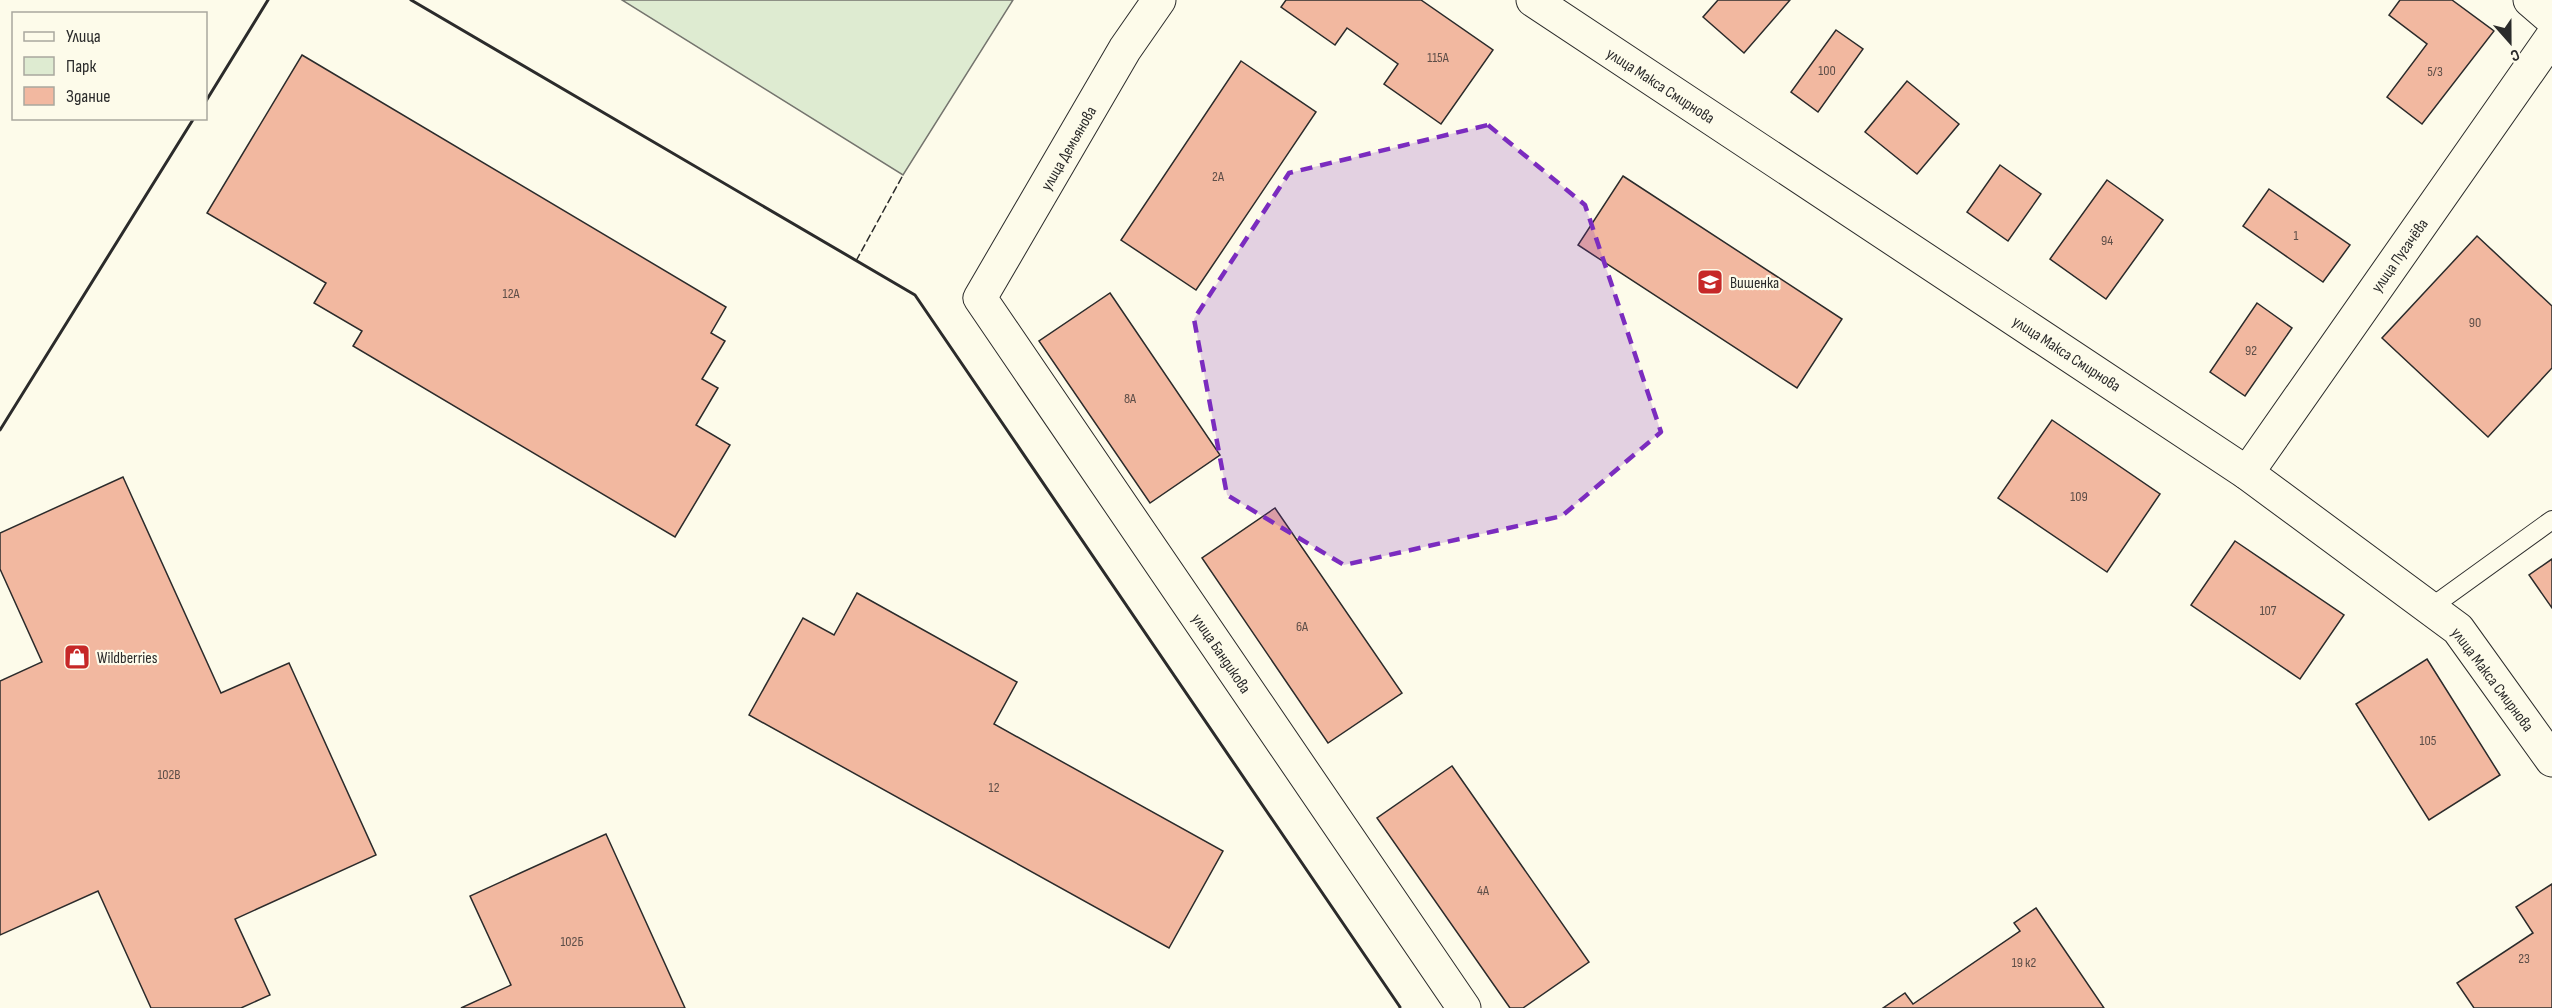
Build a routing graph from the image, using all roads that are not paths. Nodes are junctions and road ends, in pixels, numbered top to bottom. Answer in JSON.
{"nodes":[{"id":1,"x":1159,"y":0,"type":"edge"},
{"id":2,"x":1533,"y":0,"type":"edge"},
{"id":3,"x":2530,"y":0,"type":"edge"},
{"id":4,"x":2552,"y":19,"type":"edge"},
{"id":5,"x":2552,"y":37,"type":"edge"},
{"id":6,"x":980,"y":298,"type":"joint"},
{"id":7,"x":2247,"y":473,"type":"junction"},
{"id":8,"x":2552,"y":520,"type":"edge"},
{"id":9,"x":2430,"y":608,"type":"junction"},
{"id":10,"x":2552,"y":760,"type":"edge"},
{"id":11,"x":1464,"y":1008,"type":"edge"}],
"edges":[{"from":1,"to":6,"type":"street","name":"улица Демьянова"},
{"from":2,"to":7,"type":"street","name":"улица Макса Смирнова"},
{"from":3,"to":4,"type":"street"},
{"from":5,"to":7,"type":"street","name":"улица Пугачёва"},
{"from":6,"to":11,"type":"street","name":"улица Бандикова"},
{"from":7,"to":9,"type":"street","name":"улица Макса Смирнова"},
{"from":8,"to":9,"type":"lane"},
{"from":9,"to":10,"type":"street","name":"улица Макса Смирнова"}]}
